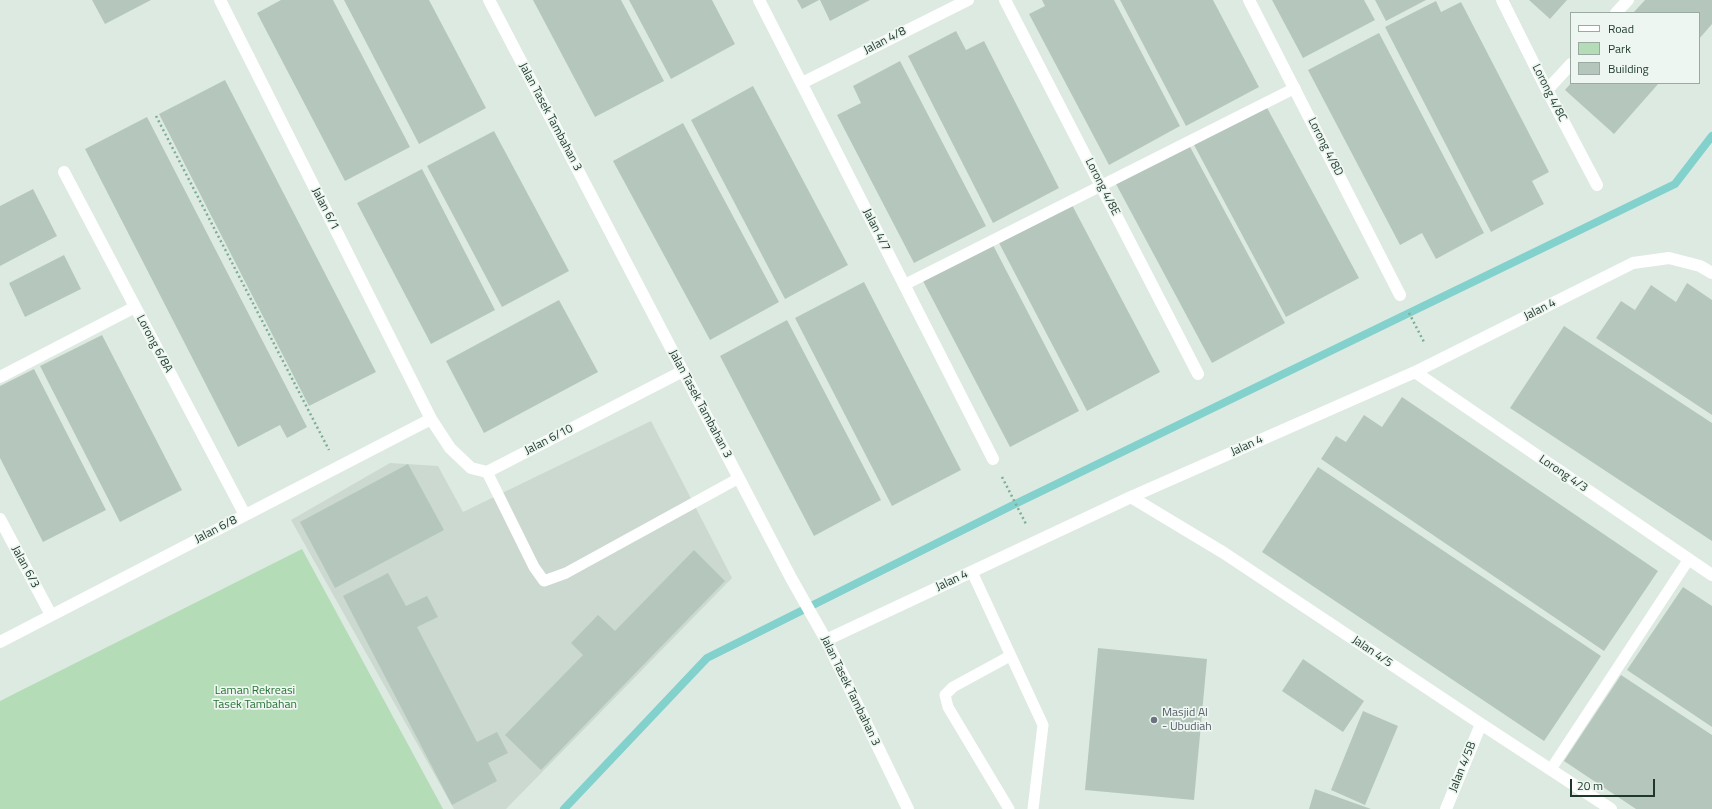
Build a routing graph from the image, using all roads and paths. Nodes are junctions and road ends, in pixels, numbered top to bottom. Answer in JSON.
{"nodes":[{"id":1,"x":220,"y":0,"type":"edge"},
{"id":2,"x":489,"y":0,"type":"edge"},
{"id":3,"x":759,"y":0,"type":"edge"},
{"id":4,"x":968,"y":0,"type":"edge"},
{"id":5,"x":1005,"y":0,"type":"edge"},
{"id":6,"x":1249,"y":0,"type":"edge"},
{"id":7,"x":1502,"y":0,"type":"edge"},
{"id":8,"x":1628,"y":0,"type":"edge"},
{"id":9,"x":1617,"y":12,"type":"edge"},
{"id":10,"x":1570,"y":65,"type":"edge"},
{"id":11,"x":802,"y":83,"type":"junction"},
{"id":12,"x":1295,"y":88,"type":"junction"},
{"id":13,"x":1547,"y":90,"type":"junction"},
{"id":14,"x":156,"y":116,"type":"dead end"},
{"id":15,"x":64,"y":172,"type":"dead end"},
{"id":16,"x":1102,"y":185,"type":"junction"},
{"id":17,"x":1597,"y":185,"type":"dead end"},
{"id":18,"x":1712,"y":273,"type":"edge"},
{"id":19,"x":904,"y":285,"type":"junction"},
{"id":20,"x":1400,"y":295,"type":"joint"},
{"id":21,"x":135,"y":307,"type":"junction"},
{"id":22,"x":1434,"y":363,"type":"junction"},
{"id":23,"x":683,"y":371,"type":"junction"},
{"id":24,"x":1415,"y":372,"type":"junction"},
{"id":25,"x":1198,"y":374,"type":"dead end"},
{"id":26,"x":0,"y":377,"type":"edge"},
{"id":27,"x":431,"y":419,"type":"junction"},
{"id":28,"x":993,"y":459,"type":"joint"},
{"id":29,"x":338,"y":467,"type":"junction"},
{"id":30,"x":487,"y":472,"type":"junction"},
{"id":31,"x":739,"y":478,"type":"junction"},
{"id":32,"x":1131,"y":497,"type":"junction"},
{"id":33,"x":245,"y":515,"type":"junction"},
{"id":34,"x":0,"y":518,"type":"edge"},
{"id":35,"x":1036,"y":542,"type":"junction"},
{"id":36,"x":1689,"y":559,"type":"junction"},
{"id":37,"x":972,"y":572,"type":"junction"},
{"id":38,"x":1712,"y":575,"type":"edge"},
{"id":39,"x":51,"y":616,"type":"junction"},
{"id":40,"x":826,"y":640,"type":"junction"},
{"id":41,"x":0,"y":642,"type":"edge"},
{"id":42,"x":1010,"y":656,"type":"junction"},
{"id":43,"x":1481,"y":724,"type":"junction"},
{"id":44,"x":1551,"y":769,"type":"junction"},
{"id":45,"x":908,"y":809,"type":"edge"},
{"id":46,"x":1009,"y":809,"type":"edge"},
{"id":47,"x":1033,"y":809,"type":"edge"},
{"id":48,"x":1446,"y":809,"type":"edge"},
{"id":49,"x":1611,"y":809,"type":"edge"}],
"edges":[{"from":1,"to":27,"type":"street","name":"Jalan 6/1"},
{"from":2,"to":23,"type":"street","name":"Jalan Tasek Tambahan 3"},
{"from":3,"to":11,"type":"street","name":"Jalan 4/7"},
{"from":4,"to":11,"type":"street","name":"Jalan 4/8"},
{"from":5,"to":16,"type":"street","name":"Lorong 4/8E"},
{"from":6,"to":12,"type":"street","name":"Lorong 4/8D"},
{"from":7,"to":13,"type":"street","name":"Lorong 4/8C"},
{"from":8,"to":9,"type":"street"},
{"from":10,"to":13,"type":"street"},
{"from":11,"to":19,"type":"street","name":"Jalan 4/7"},
{"from":12,"to":16,"type":"lane"},
{"from":12,"to":20,"type":"street","name":"Lorong 4/8D"},
{"from":13,"to":17,"type":"street","name":"Lorong 4/8C"},
{"from":14,"to":29,"type":"path"},
{"from":15,"to":21,"type":"street","name":"Lorong 6/8A"},
{"from":16,"to":19,"type":"lane"},
{"from":16,"to":25,"type":"street","name":"Lorong 4/8E"},
{"from":18,"to":22,"type":"street","name":"Jalan 4"},
{"from":19,"to":28,"type":"street","name":"Jalan 4/7"},
{"from":20,"to":22,"type":"path"},
{"from":21,"to":26,"type":"street"},
{"from":21,"to":33,"type":"street","name":"Lorong 6/8A"},
{"from":22,"to":24,"type":"street","name":"Jalan 4"},
{"from":23,"to":30,"type":"street","name":"Jalan 6/10"},
{"from":23,"to":31,"type":"street","name":"Jalan Tasek Tambahan 3"},
{"from":24,"to":32,"type":"street","name":"Jalan 4"},
{"from":24,"to":36,"type":"street","name":"Lorong 4/3"},
{"from":27,"to":29,"type":"street","name":"Jalan 6/8"},
{"from":27,"to":30,"type":"street"},
{"from":28,"to":35,"type":"path"},
{"from":29,"to":33,"type":"street","name":"Jalan 6/8"},
{"from":30,"to":31,"type":"lane"},
{"from":31,"to":40,"type":"street","name":"Jalan Tasek Tambahan 3"},
{"from":32,"to":35,"type":"street","name":"Jalan 4"},
{"from":32,"to":43,"type":"street","name":"Jalan 4/5"},
{"from":33,"to":39,"type":"street","name":"Jalan 6/8"},
{"from":34,"to":39,"type":"street","name":"Jalan 6/3"},
{"from":35,"to":37,"type":"street","name":"Jalan 4"},
{"from":36,"to":38,"type":"street","name":"Lorong 4/3"},
{"from":36,"to":44,"type":"lane"},
{"from":37,"to":40,"type":"street","name":"Jalan 4"},
{"from":37,"to":42,"type":"lane"},
{"from":39,"to":41,"type":"street","name":"Jalan 6/8"},
{"from":40,"to":45,"type":"street","name":"Jalan Tasek Tambahan 3"},
{"from":42,"to":46,"type":"lane"},
{"from":42,"to":47,"type":"lane"},
{"from":43,"to":44,"type":"street","name":"Jalan 4/5"},
{"from":43,"to":48,"type":"street","name":"Jalan 4/5B"},
{"from":44,"to":49,"type":"street","name":"Jalan 4/5"}]}
